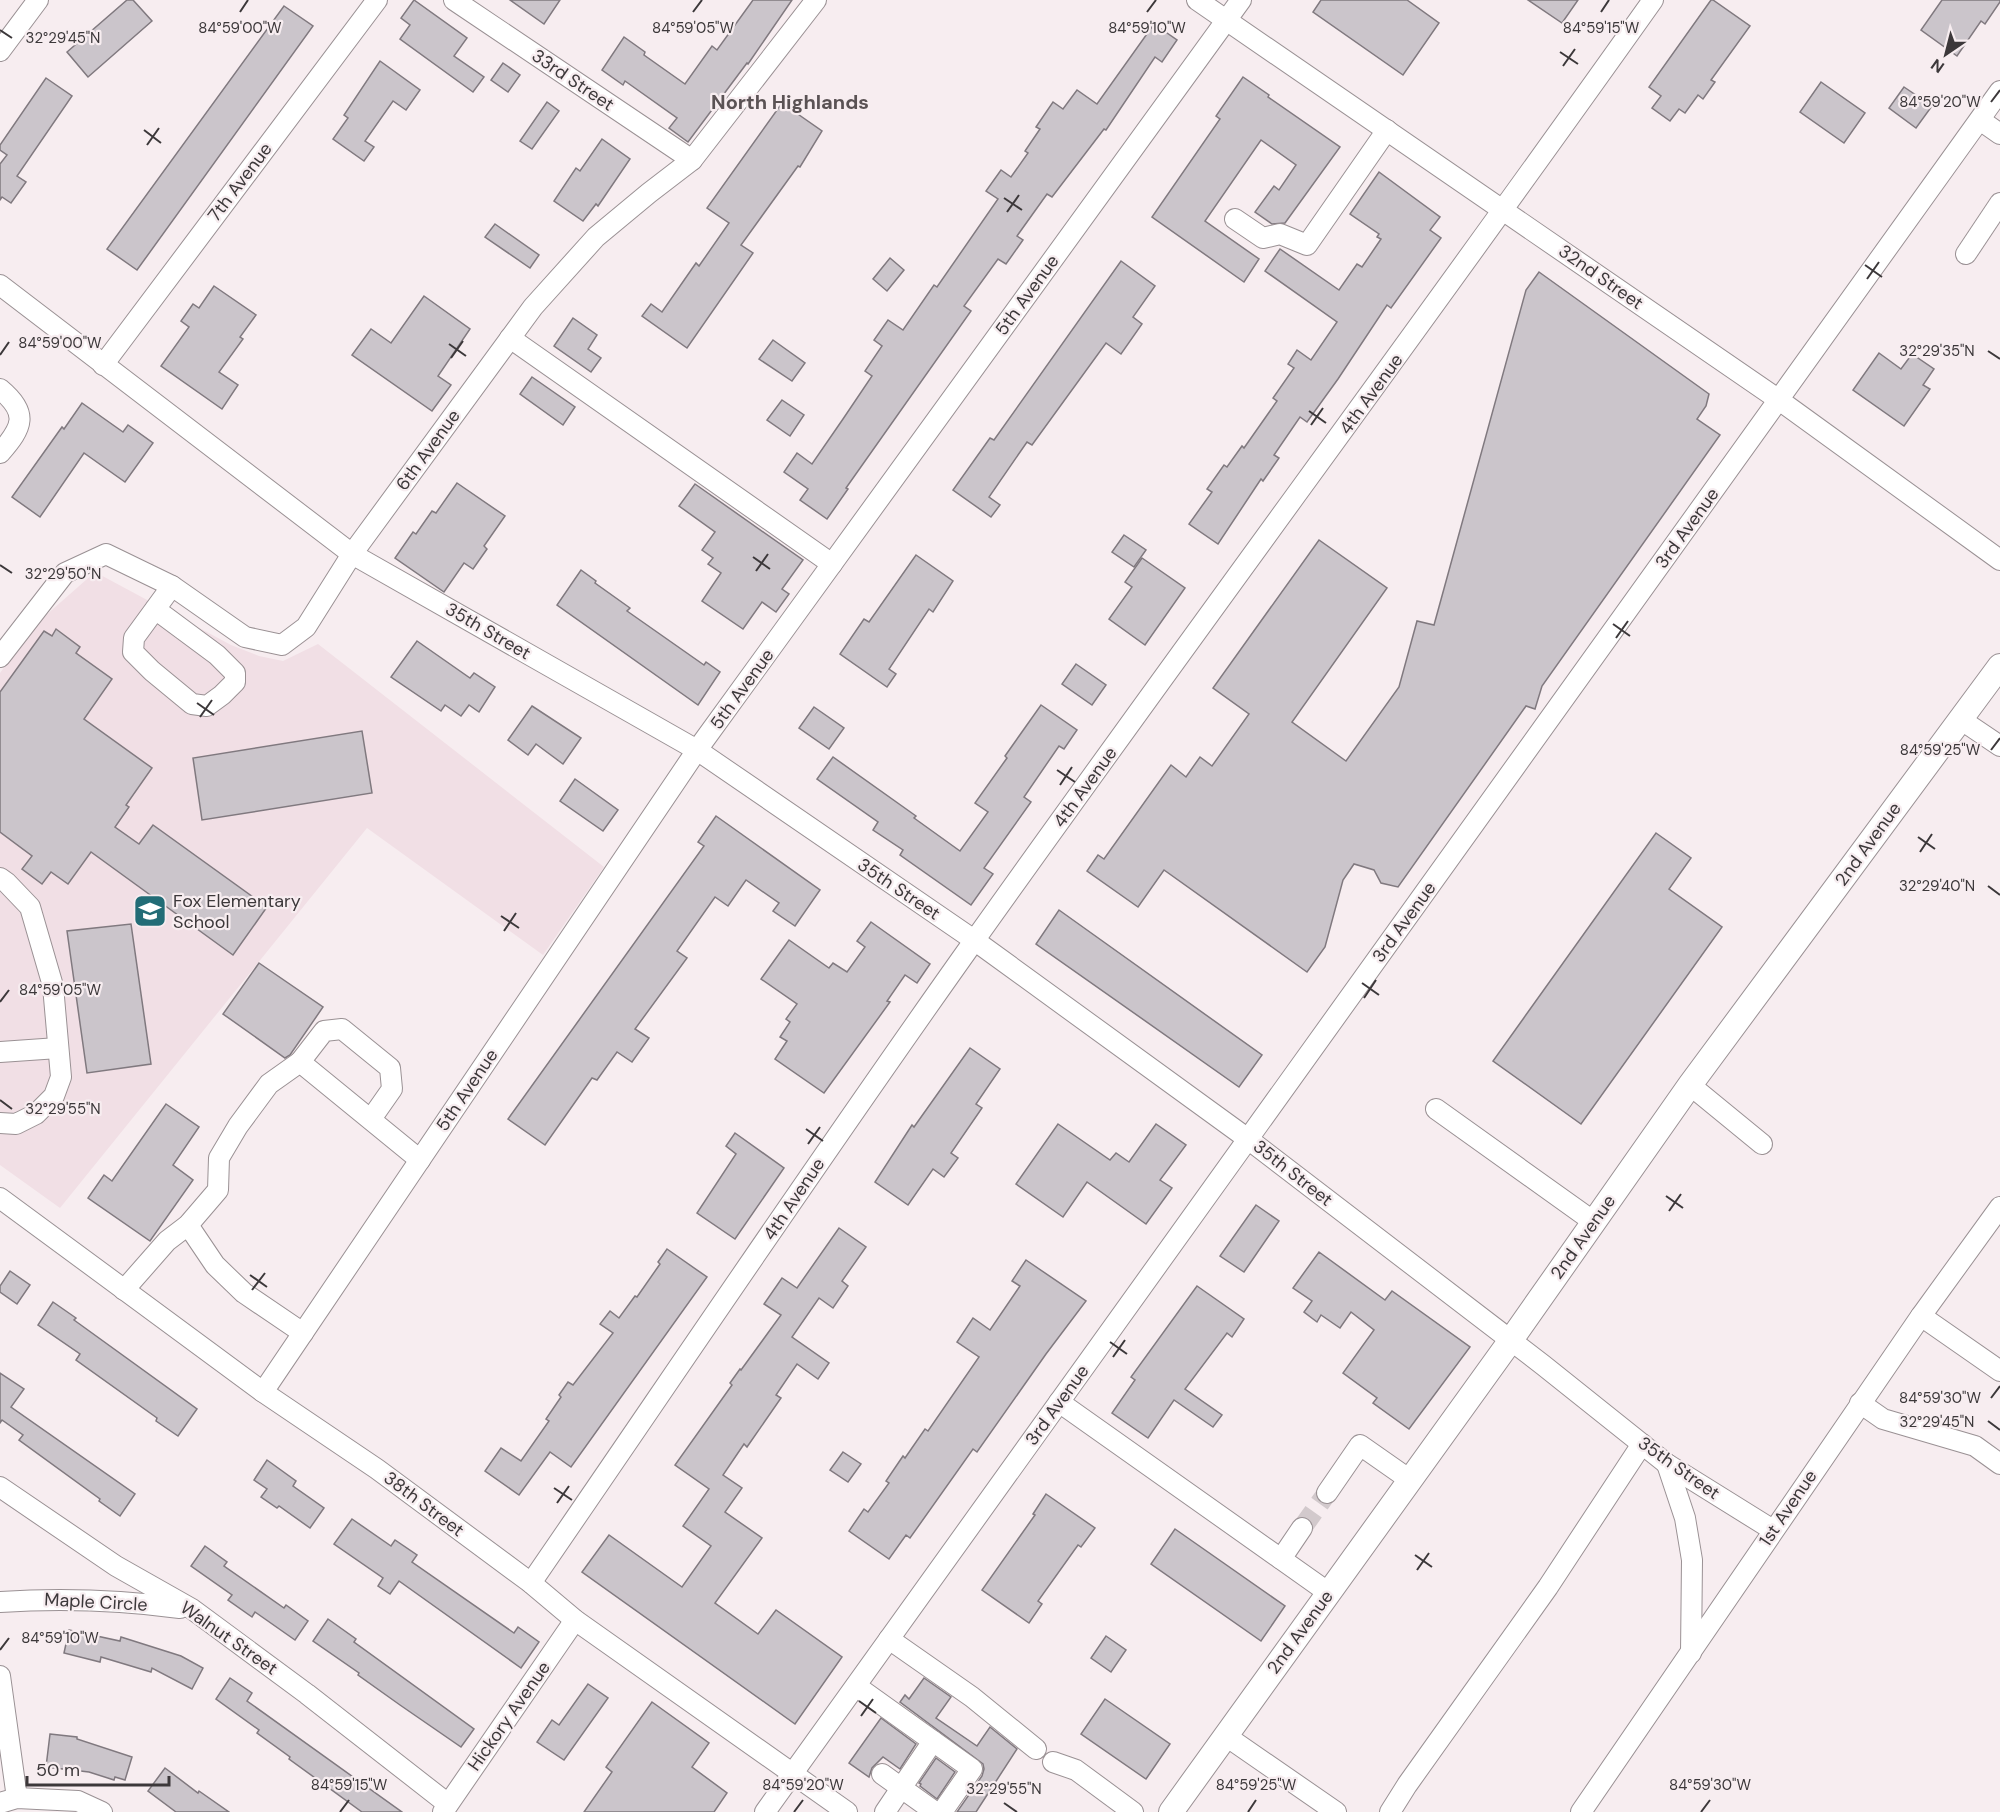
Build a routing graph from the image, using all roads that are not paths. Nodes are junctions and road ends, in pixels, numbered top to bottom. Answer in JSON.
{"nodes":[{"id":1,"x":38,"y":0,"type":"edge"},
{"id":2,"x":377,"y":0,"type":"edge"},
{"id":3,"x":454,"y":0,"type":"edge"},
{"id":4,"x":816,"y":0,"type":"edge"},
{"id":5,"x":1197,"y":0,"type":"edge"},
{"id":6,"x":1241,"y":0,"type":"edge"},
{"id":7,"x":1653,"y":0,"type":"edge"},
{"id":8,"x":1226,"y":21,"type":"junction"},
{"id":9,"x":0,"y":51,"type":"edge"},
{"id":10,"x":2000,"y":92,"type":"edge"},
{"id":11,"x":1980,"y":120,"type":"junction"},
{"id":12,"x":1387,"y":130,"type":"junction"},
{"id":13,"x":2000,"y":134,"type":"edge"},
{"id":14,"x":692,"y":160,"type":"junction"},
{"id":15,"x":2000,"y":203,"type":"edge"},
{"id":16,"x":1504,"y":210,"type":"junction"},
{"id":17,"x":1235,"y":219,"type":"dead end"},
{"id":18,"x":1966,"y":254,"type":"dead end"},
{"id":19,"x":0,"y":285,"type":"edge"},
{"id":20,"x":510,"y":338,"type":"junction"},
{"id":21,"x":103,"y":364,"type":"junction"},
{"id":22,"x":0,"y":389,"type":"edge"},
{"id":23,"x":1779,"y":400,"type":"junction"},
{"id":24,"x":3,"y":443,"type":"edge"},
{"id":25,"x":352,"y":554,"type":"junction"},
{"id":26,"x":2000,"y":560,"type":"edge"},
{"id":27,"x":832,"y":564,"type":"junction"},
{"id":28,"x":172,"y":586,"type":"junction"},
{"id":29,"x":155,"y":609,"type":"junction"},
{"id":30,"x":0,"y":657,"type":"edge"},
{"id":31,"x":1996,"y":678,"type":"edge"},
{"id":32,"x":1960,"y":719,"type":"junction"},
{"id":33,"x":2000,"y":746,"type":"edge"},
{"id":34,"x":697,"y":750,"type":"junction"},
{"id":35,"x":0,"y":878,"type":"edge"},
{"id":36,"x":974,"y":940,"type":"junction"},
{"id":37,"x":58,"y":1048,"type":"junction"},
{"id":38,"x":0,"y":1052,"type":"edge"},
{"id":39,"x":300,"y":1062,"type":"junction"},
{"id":40,"x":1690,"y":1085,"type":"junction"},
{"id":41,"x":1436,"y":1109,"type":"dead end"},
{"id":42,"x":371,"y":1119,"type":"junction"},
{"id":43,"x":0,"y":1124,"type":"edge"},
{"id":44,"x":1248,"y":1139,"type":"junction"},
{"id":45,"x":1762,"y":1144,"type":"dead end"},
{"id":46,"x":420,"y":1160,"type":"junction"},
{"id":47,"x":0,"y":1198,"type":"edge"},
{"id":48,"x":2000,"y":1207,"type":"edge"},
{"id":49,"x":1594,"y":1221,"type":"junction"},
{"id":50,"x":188,"y":1225,"type":"junction"},
{"id":51,"x":124,"y":1290,"type":"junction"},
{"id":52,"x":1921,"y":1316,"type":"junction"},
{"id":53,"x":303,"y":1333,"type":"junction"},
{"id":54,"x":1511,"y":1340,"type":"junction"},
{"id":55,"x":2000,"y":1371,"type":"edge"},
{"id":56,"x":263,"y":1392,"type":"junction"},
{"id":57,"x":1059,"y":1402,"type":"junction"},
{"id":58,"x":1860,"y":1403,"type":"junction"},
{"id":59,"x":1642,"y":1444,"type":"junction"},
{"id":60,"x":1667,"y":1464,"type":"junction"},
{"id":61,"x":2000,"y":1464,"type":"edge"},
{"id":62,"x":1410,"y":1480,"type":"junction"},
{"id":63,"x":0,"y":1487,"type":"edge"},
{"id":64,"x":1327,"y":1493,"type":"tunnel mouth"},
{"id":65,"x":1302,"y":1528,"type":"tunnel mouth"},
{"id":66,"x":1773,"y":1530,"type":"junction"},
{"id":67,"x":1281,"y":1559,"type":"junction"},
{"id":68,"x":531,"y":1583,"type":"junction"},
{"id":69,"x":1329,"y":1593,"type":"junction"},
{"id":70,"x":0,"y":1602,"type":"edge"},
{"id":71,"x":192,"y":1609,"type":"junction"},
{"id":72,"x":575,"y":1620,"type":"junction"},
{"id":73,"x":889,"y":1639,"type":"junction"},
{"id":74,"x":1691,"y":1653,"type":"junction"},
{"id":75,"x":0,"y":1676,"type":"edge"},
{"id":76,"x":856,"y":1686,"type":"junction"},
{"id":77,"x":1226,"y":1736,"type":"junction"},
{"id":78,"x":933,"y":1741,"type":"junction"},
{"id":79,"x":1036,"y":1749,"type":"dead end"},
{"id":80,"x":1053,"y":1762,"type":"dead end"},
{"id":81,"x":793,"y":1774,"type":"junction"},
{"id":82,"x":882,"y":1774,"type":"dead end"},
{"id":83,"x":901,"y":1788,"type":"junction"},
{"id":84,"x":8,"y":1801,"type":"edge"},
{"id":85,"x":446,"y":1808,"type":"edge"},
{"id":86,"x":102,"y":1812,"type":"edge"},
{"id":87,"x":765,"y":1812,"type":"edge"},
{"id":88,"x":847,"y":1812,"type":"edge"},
{"id":89,"x":885,"y":1812,"type":"edge"},
{"id":90,"x":935,"y":1812,"type":"edge"},
{"id":91,"x":942,"y":1812,"type":"edge"},
{"id":92,"x":1133,"y":1812,"type":"edge"},
{"id":93,"x":1171,"y":1812,"type":"edge"},
{"id":94,"x":1336,"y":1812,"type":"edge"},
{"id":95,"x":1390,"y":1812,"type":"edge"},
{"id":96,"x":1581,"y":1812,"type":"edge"}],
"edges":[{"from":1,"to":9,"type":"street"},
{"from":2,"to":21,"type":"street","name":"7th Avenue"},
{"from":3,"to":14,"type":"street","name":"33rd Street"},
{"from":4,"to":14,"type":"street","name":"6th Avenue"},
{"from":5,"to":8,"type":"street","name":"32nd Street"},
{"from":6,"to":8,"type":"street","name":"5th Avenue"},
{"from":7,"to":16,"type":"street","name":"4th Avenue"},
{"from":8,"to":12,"type":"street","name":"32nd Street"},
{"from":8,"to":27,"type":"street","name":"5th Avenue"},
{"from":10,"to":11,"type":"street","name":"3rd Avenue"},
{"from":11,"to":13,"type":"street"},
{"from":11,"to":23,"type":"street","name":"3rd Avenue"},
{"from":12,"to":16,"type":"street","name":"32nd Street"},
{"from":12,"to":17,"type":"street"},
{"from":14,"to":20,"type":"street","name":"6th Avenue"},
{"from":15,"to":18,"type":"street"},
{"from":16,"to":23,"type":"street","name":"32nd Street"},
{"from":16,"to":36,"type":"street","name":"4th Avenue"},
{"from":19,"to":21,"type":"street","name":"35th Street"},
{"from":20,"to":25,"type":"street","name":"6th Avenue"},
{"from":20,"to":27,"type":"street"},
{"from":21,"to":25,"type":"street","name":"35th Street"},
{"from":22,"to":24,"type":"street"},
{"from":23,"to":26,"type":"street","name":"32nd Street"},
{"from":23,"to":44,"type":"street","name":"3rd Avenue"},
{"from":25,"to":28,"type":"street","name":"6th Avenue"},
{"from":25,"to":34,"type":"street","name":"35th Street"},
{"from":27,"to":34,"type":"street","name":"5th Avenue"},
{"from":28,"to":29,"type":"street"},
{"from":28,"to":30,"type":"street","name":"6th Avenue"},
{"from":29,"to":29,"type":"street"},
{"from":31,"to":32,"type":"main road","name":"2nd Avenue"},
{"from":32,"to":33,"type":"street"},
{"from":32,"to":40,"type":"main road","name":"2nd Avenue"},
{"from":34,"to":36,"type":"street","name":"35th Street"},
{"from":34,"to":46,"type":"street","name":"5th Avenue"},
{"from":35,"to":37,"type":"street"},
{"from":36,"to":44,"type":"street","name":"35th Street"},
{"from":36,"to":68,"type":"street","name":"4th Avenue"},
{"from":37,"to":38,"type":"street"},
{"from":37,"to":43,"type":"street"},
{"from":39,"to":42,"type":"street"},
{"from":39,"to":42,"type":"street"},
{"from":39,"to":50,"type":"street"},
{"from":40,"to":45,"type":"street"},
{"from":40,"to":49,"type":"main road","name":"2nd Avenue"},
{"from":41,"to":49,"type":"street"},
{"from":42,"to":46,"type":"street"},
{"from":44,"to":54,"type":"street","name":"35th Street"},
{"from":44,"to":57,"type":"street","name":"3rd Avenue"},
{"from":46,"to":53,"type":"street","name":"5th Avenue"},
{"from":47,"to":51,"type":"street","name":"38th Street"},
{"from":48,"to":52,"type":"street","name":"1st Avenue"},
{"from":49,"to":54,"type":"main road","name":"2nd Avenue"},
{"from":50,"to":51,"type":"street"},
{"from":50,"to":53,"type":"street"},
{"from":51,"to":56,"type":"street","name":"38th Street"},
{"from":52,"to":55,"type":"street"},
{"from":52,"to":58,"type":"street","name":"1st Avenue"},
{"from":53,"to":56,"type":"street","name":"5th Avenue"},
{"from":54,"to":59,"type":"street","name":"35th Street"},
{"from":54,"to":62,"type":"main road","name":"2nd Avenue"},
{"from":56,"to":68,"type":"street","name":"38th Street"},
{"from":57,"to":67,"type":"street"},
{"from":57,"to":73,"type":"street","name":"3rd Avenue"},
{"from":58,"to":61,"type":"street"},
{"from":58,"to":66,"type":"street","name":"1st Avenue"},
{"from":59,"to":60,"type":"street","name":"35th Street"},
{"from":59,"to":95,"type":"street"},
{"from":60,"to":66,"type":"street","name":"35th Street"},
{"from":60,"to":74,"type":"street"},
{"from":62,"to":64,"type":"street"},
{"from":62,"to":69,"type":"main road","name":"2nd Avenue"},
{"from":63,"to":71,"type":"street","name":"Walnut Street"},
{"from":65,"to":67,"type":"street"},
{"from":66,"to":74,"type":"street","name":"1st Avenue"},
{"from":67,"to":69,"type":"street"},
{"from":68,"to":72,"type":"street","name":"38th Street"},
{"from":69,"to":77,"type":"main road","name":"2nd Avenue"},
{"from":70,"to":71,"type":"street","name":"Maple Circle"},
{"from":71,"to":85,"type":"street","name":"Walnut Street"},
{"from":72,"to":81,"type":"street","name":"38th Street"},
{"from":72,"to":85,"type":"street","name":"Hickory Avenue"},
{"from":73,"to":76,"type":"street","name":"3rd Avenue"},
{"from":73,"to":79,"type":"street"},
{"from":74,"to":96,"type":"street","name":"1st Avenue"},
{"from":75,"to":84,"type":"street"},
{"from":76,"to":78,"type":"street"},
{"from":76,"to":81,"type":"street","name":"3rd Avenue"},
{"from":77,"to":93,"type":"main road","name":"2nd Avenue"},
{"from":77,"to":94,"type":"street"},
{"from":78,"to":83,"type":"street"},
{"from":78,"to":91,"type":"street"},
{"from":80,"to":92,"type":"street"},
{"from":81,"to":87,"type":"street","name":"3rd Avenue"},
{"from":81,"to":88,"type":"street","name":"38th Street"},
{"from":82,"to":83,"type":"street"},
{"from":83,"to":89,"type":"street"},
{"from":83,"to":90,"type":"street"},
{"from":84,"to":86,"type":"street"}]}
